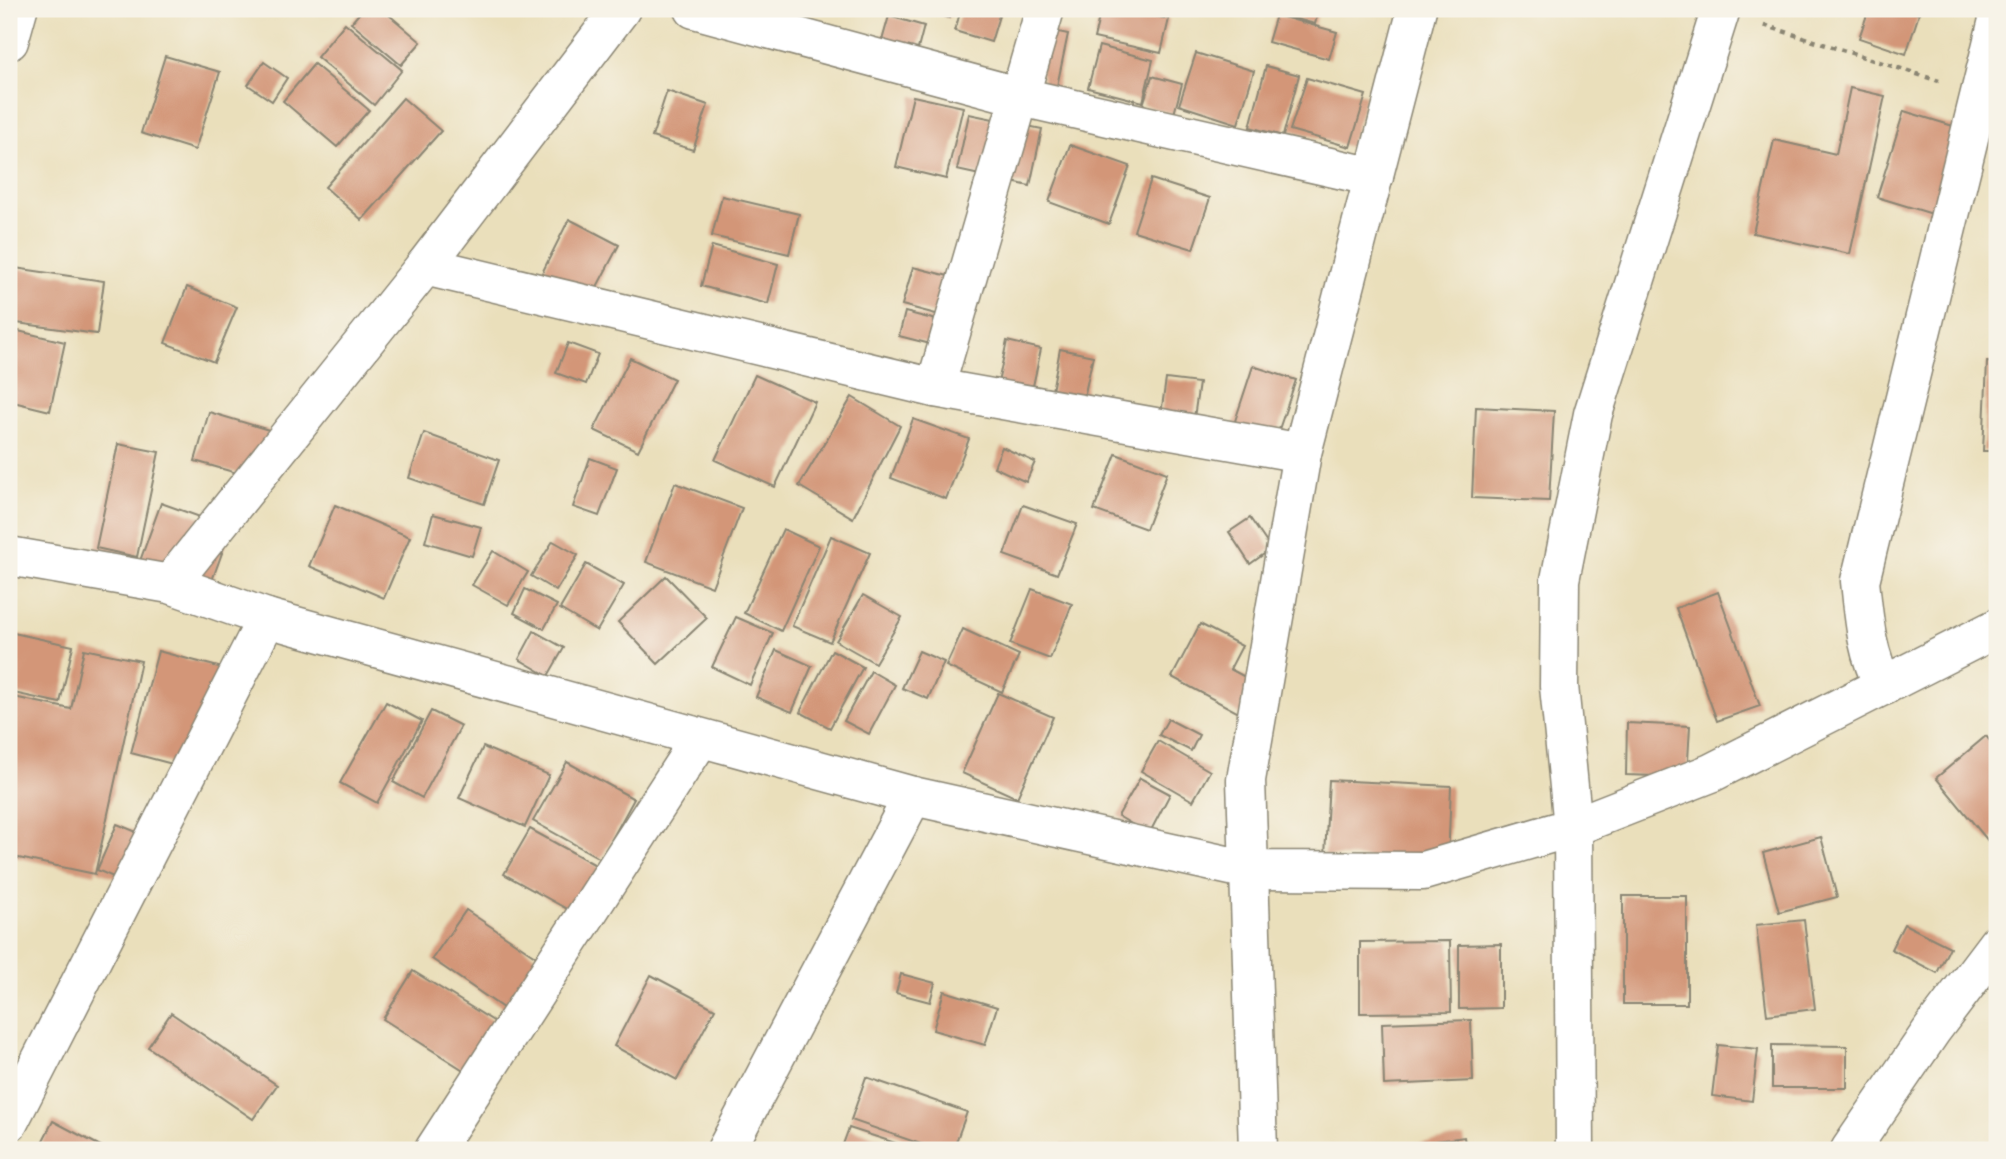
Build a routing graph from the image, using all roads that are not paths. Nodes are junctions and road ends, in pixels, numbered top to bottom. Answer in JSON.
{"nodes":[{"id":1,"x":18,"y":9,"type":"edge"},
{"id":2,"x":621,"y":9,"type":"edge"},
{"id":3,"x":694,"y":9,"type":"edge"},
{"id":4,"x":1045,"y":9,"type":"edge"},
{"id":5,"x":1417,"y":9,"type":"edge"},
{"id":6,"x":1721,"y":10,"type":"edge"},
{"id":7,"x":1997,"y":24,"type":"edge"},
{"id":8,"x":9,"y":41,"type":"edge"},
{"id":9,"x":1021,"y":97,"type":"junction"},
{"id":10,"x":1374,"y":177,"type":"junction"},
{"id":11,"x":425,"y":266,"type":"junction"},
{"id":12,"x":936,"y":388,"type":"junction"},
{"id":13,"x":1302,"y":453,"type":"junction"},
{"id":14,"x":9,"y":555,"type":"edge"},
{"id":15,"x":170,"y":584,"type":"junction"},
{"id":16,"x":267,"y":618,"type":"junction"},
{"id":17,"x":1997,"y":628,"type":"edge"},
{"id":18,"x":1884,"y":686,"type":"junction"},
{"id":19,"x":700,"y":739,"type":"junction"},
{"id":20,"x":914,"y":796,"type":"junction"},
{"id":21,"x":1573,"y":827,"type":"junction"},
{"id":22,"x":1249,"y":870,"type":"junction"},
{"id":23,"x":1997,"y":944,"type":"edge"},
{"id":24,"x":9,"y":1122,"type":"edge"},
{"id":25,"x":733,"y":1148,"type":"edge"},
{"id":26,"x":434,"y":1150,"type":"edge"},
{"id":27,"x":1258,"y":1150,"type":"edge"},
{"id":28,"x":1575,"y":1150,"type":"edge"},
{"id":29,"x":1850,"y":1150,"type":"edge"}],
"edges":[{"from":1,"to":8,"type":"street"},
{"from":2,"to":11,"type":"street"},
{"from":3,"to":9,"type":"street"},
{"from":4,"to":9,"type":"street"},
{"from":5,"to":10,"type":"street"},
{"from":6,"to":21,"type":"street"},
{"from":7,"to":18,"type":"street"},
{"from":9,"to":10,"type":"street"},
{"from":9,"to":12,"type":"street"},
{"from":10,"to":13,"type":"street"},
{"from":11,"to":12,"type":"street"},
{"from":11,"to":15,"type":"street"},
{"from":12,"to":13,"type":"street"},
{"from":13,"to":22,"type":"street"},
{"from":14,"to":15,"type":"street"},
{"from":15,"to":16,"type":"street"},
{"from":16,"to":19,"type":"street"},
{"from":16,"to":24,"type":"street"},
{"from":17,"to":18,"type":"street"},
{"from":18,"to":21,"type":"street"},
{"from":19,"to":20,"type":"street"},
{"from":19,"to":26,"type":"street"},
{"from":20,"to":22,"type":"street"},
{"from":20,"to":25,"type":"street"},
{"from":21,"to":22,"type":"street"},
{"from":21,"to":28,"type":"street"},
{"from":22,"to":27,"type":"street"},
{"from":23,"to":29,"type":"street"}]}
